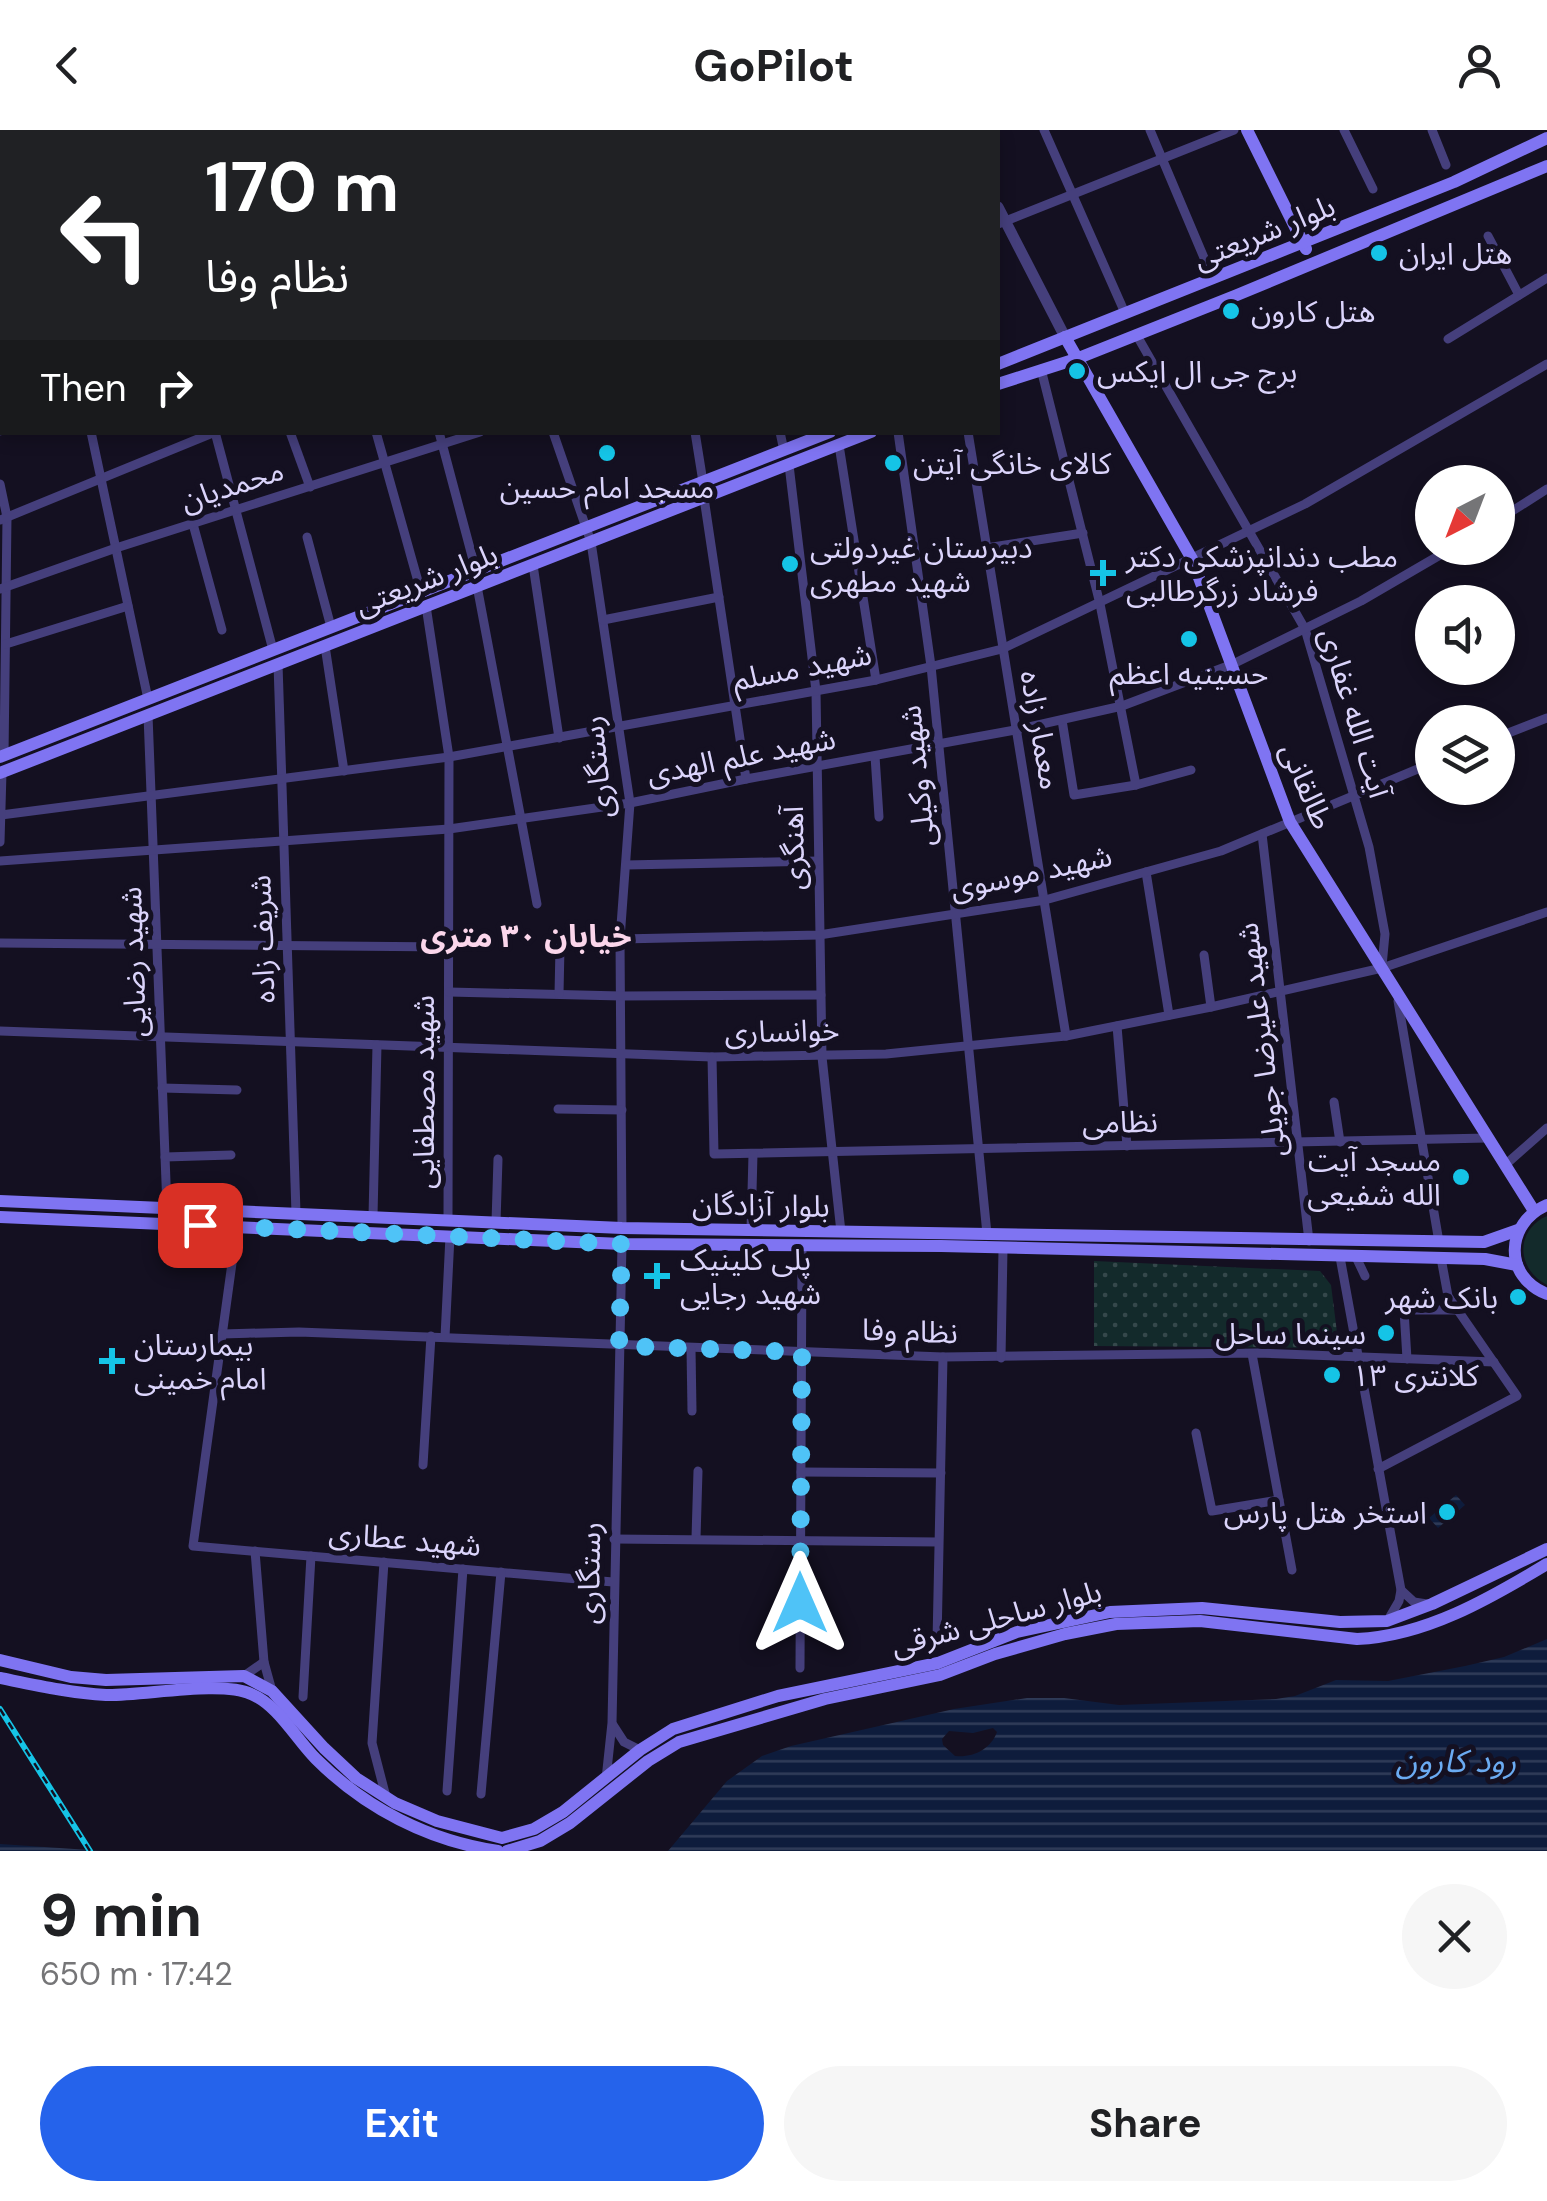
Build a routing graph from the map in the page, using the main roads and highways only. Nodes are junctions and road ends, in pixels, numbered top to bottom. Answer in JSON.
{"nodes":[{"id":1,"x":1247,"y":130,"type":"edge"},
{"id":2,"x":1547,"y":138,"type":"edge"},
{"id":3,"x":1547,"y":166,"type":"edge"},
{"id":4,"x":1304,"y":243,"type":"junction"},
{"id":5,"x":1312,"y":263,"type":"junction"},
{"id":6,"x":1065,"y":337,"type":"junction"},
{"id":7,"x":1076,"y":359,"type":"junction"},
{"id":8,"x":1000,"y":363,"type":"edge"},
{"id":9,"x":1000,"y":383,"type":"edge"},
{"id":10,"x":825,"y":435,"type":"edge"},
{"id":11,"x":864,"y":435,"type":"edge"},
{"id":12,"x":786,"y":458,"type":"junction"},
{"id":13,"x":587,"y":535,"type":"junction"},
{"id":14,"x":424,"y":599,"type":"junction"},
{"id":15,"x":276,"y":657,"type":"junction"},
{"id":16,"x":2,"y":756,"type":"edge"},
{"id":17,"x":1,"y":772,"type":"edge"},
{"id":18,"x":0,"y":1201,"type":"edge"},
{"id":19,"x":1540,"y":1208,"type":"edge"},
{"id":20,"x":0,"y":1217,"type":"edge"},
{"id":21,"x":408,"y":1217,"type":"junction"},
{"id":22,"x":1518,"y":1230,"type":"junction"},
{"id":23,"x":408,"y":1234,"type":"junction"},
{"id":24,"x":1516,"y":1265,"type":"junction"},
{"id":25,"x":1547,"y":1294,"type":"edge"},
{"id":26,"x":1547,"y":1549,"type":"edge"},
{"id":27,"x":1547,"y":1564,"type":"edge"},
{"id":28,"x":0,"y":1652,"type":"edge"},
{"id":29,"x":7,"y":1662,"type":"edge"},
{"id":30,"x":948,"y":1666,"type":"junction"},
{"id":31,"x":5,"y":1679,"type":"edge"},
{"id":32,"x":498,"y":1851,"type":"edge"},
{"id":33,"x":507,"y":1851,"type":"edge"}],
"edges":[{"from":1,"to":4,"type":"main road"},
{"from":2,"to":4,"type":"main road","name":"بلوار شریعتی"},
{"from":3,"to":5,"type":"main road","name":"بلوار شریعتی"},
{"from":4,"to":5,"type":"main road"},
{"from":4,"to":6,"type":"main road","name":"بلوار شریعتی"},
{"from":5,"to":7,"type":"main road","name":"بلوار شریعتی"},
{"from":6,"to":7,"type":"main road","name":"طالقانی"},
{"from":6,"to":8,"type":"main road","name":"بلوار شریعتی"},
{"from":7,"to":9,"type":"main road","name":"بلوار شریعتی"},
{"from":7,"to":19,"type":"main road","name":"طالقانی"},
{"from":10,"to":12,"type":"main road","name":"بلوار شریعتی"},
{"from":11,"to":12,"type":"main road","name":"بلوار شریعتی"},
{"from":12,"to":13,"type":"main road","name":"بلوار شریعتی"},
{"from":12,"to":13,"type":"main road","name":"بلوار شریعتی"},
{"from":13,"to":14,"type":"main road","name":"بلوار شریعتی"},
{"from":13,"to":14,"type":"main road","name":"بلوار شریعتی"},
{"from":14,"to":15,"type":"main road","name":"بلوار شریعتی"},
{"from":14,"to":15,"type":"main road","name":"بلوار شریعتی"},
{"from":15,"to":16,"type":"main road","name":"بلوار شریعتی"},
{"from":15,"to":17,"type":"main road","name":"بلوار شریعتی"},
{"from":18,"to":21,"type":"main road","name":"بلوار آزادگان"},
{"from":19,"to":22,"type":"main road"},
{"from":20,"to":23,"type":"main road","name":"بلوار آزادگان"},
{"from":21,"to":22,"type":"main road","name":"بلوار آزادگان"},
{"from":21,"to":23,"type":"main road"},
{"from":22,"to":24,"type":"main road"},
{"from":23,"to":24,"type":"main road","name":"بلوار آزادگان"},
{"from":24,"to":25,"type":"main road"},
{"from":26,"to":30,"type":"main road","name":"بلوار ساحلی شرقی"},
{"from":27,"to":30,"type":"main road","name":"بلوار ساحلی شرقی"},
{"from":28,"to":29,"type":"main road"},
{"from":29,"to":30,"type":"main road","name":"بلوار ساحلی شرقی"},
{"from":29,"to":31,"type":"main road"},
{"from":30,"to":33,"type":"main road","name":"بلوار ساحلی شرقی"},
{"from":31,"to":32,"type":"main road"}]}
